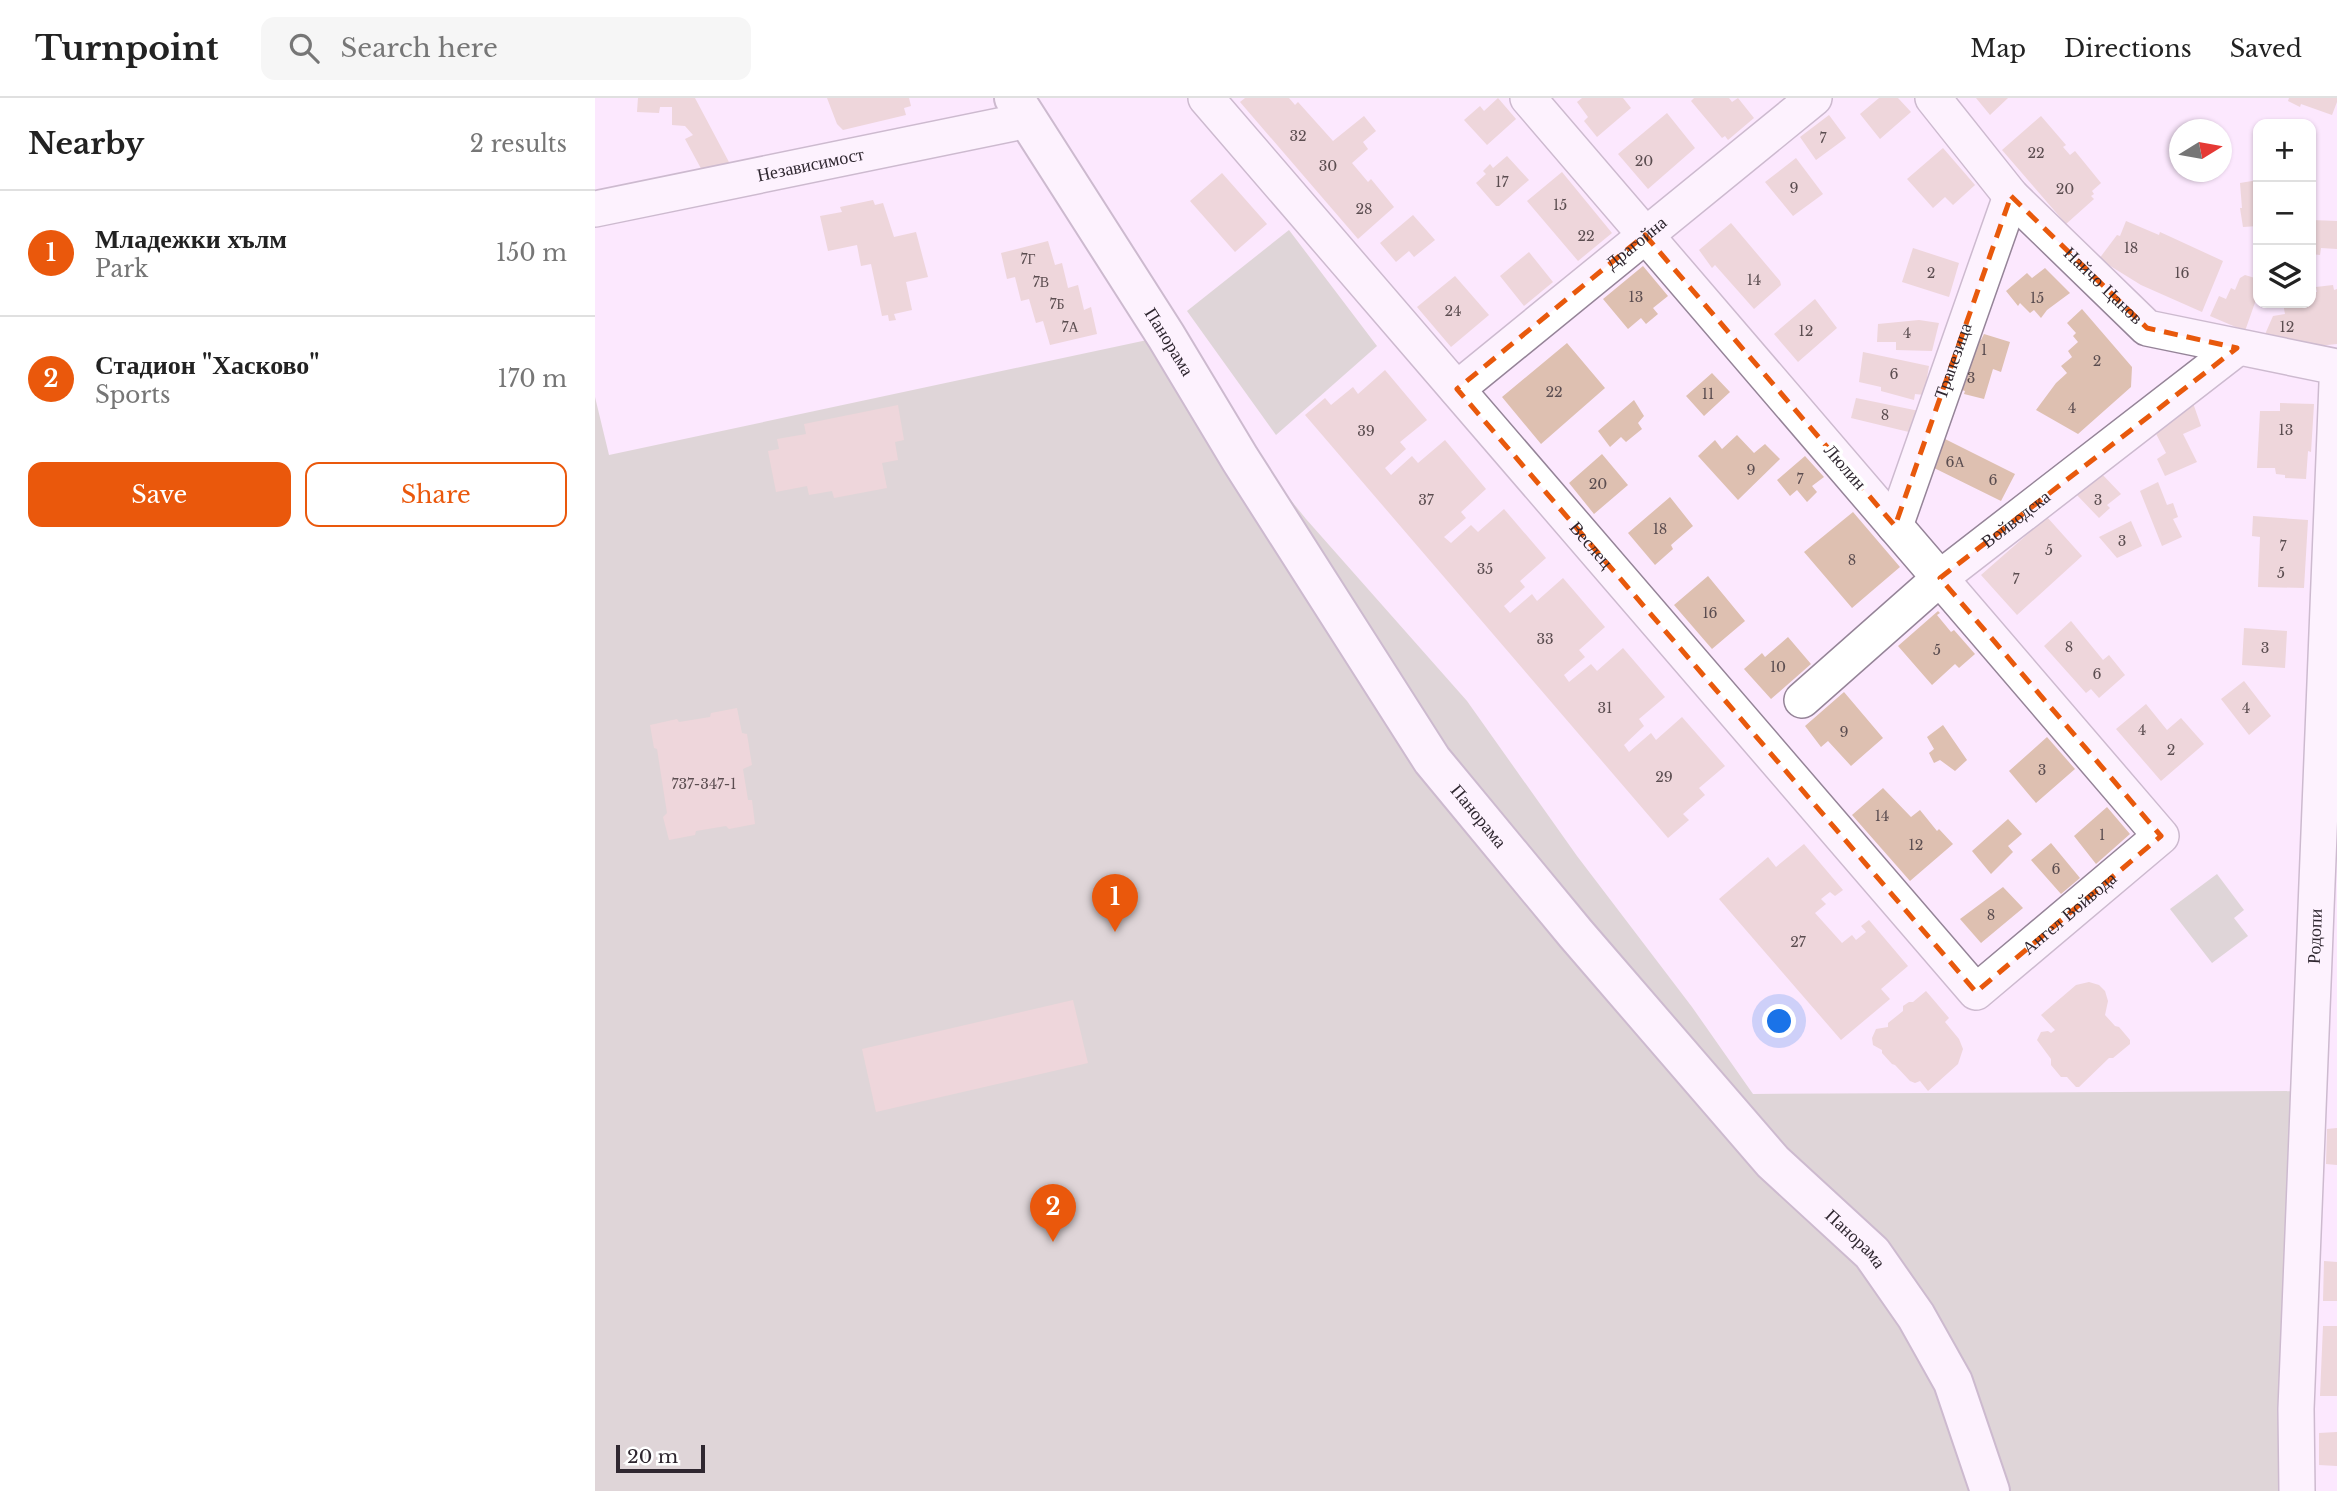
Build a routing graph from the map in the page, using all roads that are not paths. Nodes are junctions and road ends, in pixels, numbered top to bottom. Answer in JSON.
{"nodes":[{"id":1,"x":1206,"y":98,"type":"edge"},
{"id":2,"x":1528,"y":98,"type":"edge"},
{"id":3,"x":1814,"y":98,"type":"edge"},
{"id":4,"x":1933,"y":98,"type":"edge"},
{"id":5,"x":1021,"y":109,"type":"edge"},
{"id":6,"x":2011,"y":196,"type":"junction"},
{"id":7,"x":595,"y":209,"type":"edge"},
{"id":8,"x":1645,"y":235,"type":"junction"},
{"id":9,"x":2237,"y":348,"type":"junction"},
{"id":10,"x":2337,"y":367,"type":"edge"},
{"id":11,"x":2337,"y":383,"type":"edge"},
{"id":12,"x":1457,"y":389,"type":"junction"},
{"id":13,"x":1895,"y":526,"type":"junction"},
{"id":14,"x":1940,"y":578,"type":"junction"},
{"id":15,"x":1802,"y":700,"type":"dead end"},
{"id":16,"x":2331,"y":701,"type":"edge"},
{"id":17,"x":2161,"y":836,"type":"joint"},
{"id":18,"x":1976,"y":992,"type":"joint"},
{"id":19,"x":1990,"y":1491,"type":"edge"},
{"id":20,"x":2297,"y":1491,"type":"edge"}],
"edges":[{"from":1,"to":12,"type":"street","name":"Веслец"},
{"from":2,"to":8,"type":"street","name":"Люлин"},
{"from":3,"to":8,"type":"street","name":"Драгойна"},
{"from":4,"to":6,"type":"street","name":"Найчо Цанов"},
{"from":5,"to":7,"type":"street","name":"Независимост"},
{"from":5,"to":19,"type":"street","name":"Панорама"},
{"from":6,"to":9,"type":"street","name":"Найчо Цанов"},
{"from":6,"to":13,"type":"street","name":"Трапезица"},
{"from":8,"to":12,"type":"street","name":"Драгойна"},
{"from":8,"to":13,"type":"street","name":"Люлин"},
{"from":9,"to":10,"type":"street","name":"Найчо Цанов"},
{"from":9,"to":14,"type":"street","name":"Войводска"},
{"from":11,"to":16,"type":"street","name":"Родопи"},
{"from":12,"to":18,"type":"street","name":"Веслец"},
{"from":13,"to":14,"type":"street","name":"Люлин"},
{"from":14,"to":15,"type":"street","name":"Войводска"},
{"from":14,"to":17,"type":"street","name":"Люлин"},
{"from":16,"to":20,"type":"street","name":"Родопи"},
{"from":17,"to":18,"type":"street","name":"Ангел Войвода"}]}
